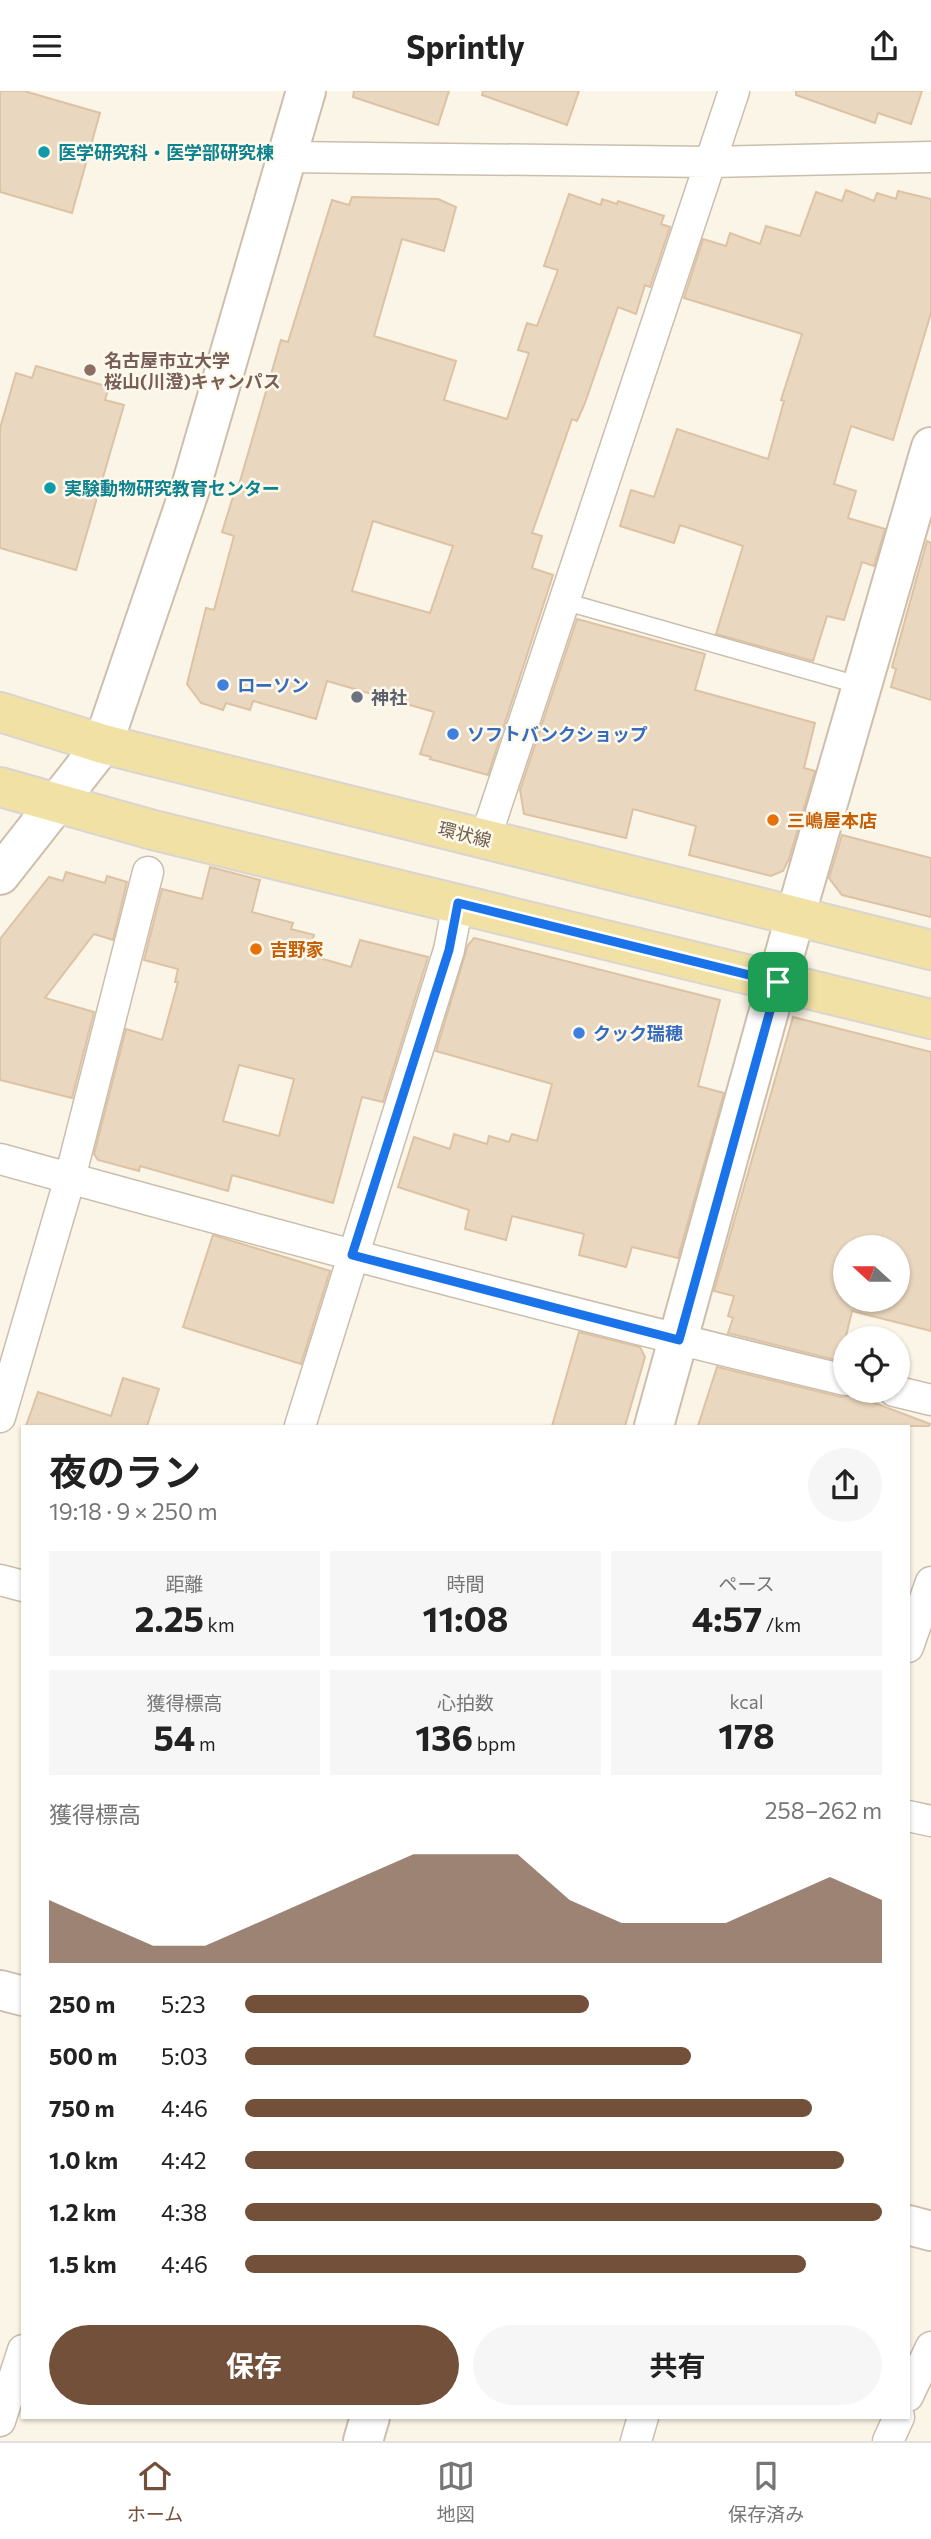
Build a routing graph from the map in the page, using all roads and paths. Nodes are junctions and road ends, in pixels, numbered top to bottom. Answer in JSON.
{"nodes":[{"id":1,"x":306,"y":91,"type":"edge"},
{"id":2,"x":734,"y":91,"type":"edge"},
{"id":3,"x":286,"y":157,"type":"junction"},
{"id":4,"x":931,"y":157,"type":"edge"},
{"id":5,"x":710,"y":162,"type":"junction"},
{"id":6,"x":931,"y":447,"type":"edge"},
{"id":7,"x":564,"y":601,"type":"junction"},
{"id":8,"x":862,"y":687,"type":"junction"},
{"id":9,"x":0,"y":712,"type":"edge"},
{"id":10,"x":103,"y":744,"type":"junction"},
{"id":11,"x":0,"y":787,"type":"edge"},
{"id":12,"x":56,"y":804,"type":"junction"},
{"id":13,"x":485,"y":839,"type":"junction"},
{"id":14,"x":148,"y":872,"type":"dead end"},
{"id":15,"x":0,"y":875,"type":"edge"},
{"id":16,"x":458,"y":903,"type":"junction"},
{"id":17,"x":795,"y":917,"type":"junction"},
{"id":18,"x":931,"y":950,"type":"edge"},
{"id":19,"x":778,"y":982,"type":"junction"},
{"id":20,"x":931,"y":1019,"type":"edge"},
{"id":21,"x":0,"y":1159,"type":"edge"},
{"id":22,"x":70,"y":1178,"type":"junction"},
{"id":23,"x":352,"y":1255,"type":"junction"},
{"id":24,"x":679,"y":1340,"type":"junction"},
{"id":25,"x":833,"y":1377,"type":"edge"},
{"id":26,"x":910,"y":1395,"type":"edge"},
{"id":27,"x":931,"y":1400,"type":"edge"},
{"id":28,"x":0,"y":1417,"type":"edge"},
{"id":29,"x":300,"y":1425,"type":"edge"},
{"id":30,"x":653,"y":1425,"type":"edge"},
{"id":31,"x":0,"y":1580,"type":"edge"},
{"id":32,"x":931,"y":1582,"type":"edge"},
{"id":33,"x":21,"y":1585,"type":"edge"},
{"id":34,"x":910,"y":1641,"type":"edge"},
{"id":35,"x":910,"y":1817,"type":"edge"},
{"id":36,"x":931,"y":1821,"type":"edge"},
{"id":37,"x":0,"y":1990,"type":"edge"},
{"id":38,"x":21,"y":1995,"type":"edge"},
{"id":39,"x":910,"y":2226,"type":"edge"},
{"id":40,"x":931,"y":2231,"type":"edge"},
{"id":41,"x":931,"y":2347,"type":"edge"},
{"id":42,"x":21,"y":2356,"type":"edge"},
{"id":43,"x":910,"y":2392,"type":"edge"},
{"id":44,"x":369,"y":2419,"type":"edge"},
{"id":45,"x":642,"y":2419,"type":"edge"},
{"id":46,"x":898,"y":2419,"type":"edge"},
{"id":47,"x":0,"y":2421,"type":"edge"},
{"id":48,"x":363,"y":2441,"type":"edge"},
{"id":49,"x":636,"y":2441,"type":"edge"},
{"id":50,"x":888,"y":2441,"type":"edge"}],
"edges":[{"from":1,"to":3,"type":"street"},
{"from":2,"to":5,"type":"street"},
{"from":3,"to":5,"type":"street"},
{"from":3,"to":10,"type":"street"},
{"from":4,"to":5,"type":"street"},
{"from":5,"to":7,"type":"street"},
{"from":6,"to":8,"type":"street"},
{"from":7,"to":8,"type":"lane"},
{"from":7,"to":13,"type":"street"},
{"from":8,"to":17,"type":"street"},
{"from":9,"to":10,"type":"main road","name":"環状線"},
{"from":10,"to":12,"type":"street"},
{"from":10,"to":13,"type":"main road","name":"環状線"},
{"from":11,"to":12,"type":"main road"},
{"from":12,"to":15,"type":"street"},
{"from":12,"to":16,"type":"main road"},
{"from":13,"to":17,"type":"main road","name":"環状線"},
{"from":14,"to":22,"type":"street"},
{"from":16,"to":19,"type":"main road"},
{"from":16,"to":23,"type":"street"},
{"from":17,"to":18,"type":"main road","name":"環状線"},
{"from":17,"to":19,"type":"street"},
{"from":19,"to":20,"type":"main road"},
{"from":19,"to":24,"type":"street"},
{"from":21,"to":22,"type":"street"},
{"from":22,"to":23,"type":"street"},
{"from":22,"to":28,"type":"street"},
{"from":23,"to":24,"type":"street"},
{"from":23,"to":29,"type":"street"},
{"from":24,"to":25,"type":"street"},
{"from":24,"to":30,"type":"street"},
{"from":26,"to":27,"type":"street"},
{"from":31,"to":33,"type":"street"},
{"from":32,"to":34,"type":"street"},
{"from":35,"to":36,"type":"street"},
{"from":37,"to":38,"type":"street"},
{"from":39,"to":40,"type":"street"},
{"from":41,"to":43,"type":"street"},
{"from":42,"to":47,"type":"street"},
{"from":44,"to":48,"type":"street"},
{"from":45,"to":49,"type":"street"},
{"from":46,"to":50,"type":"street"}]}
